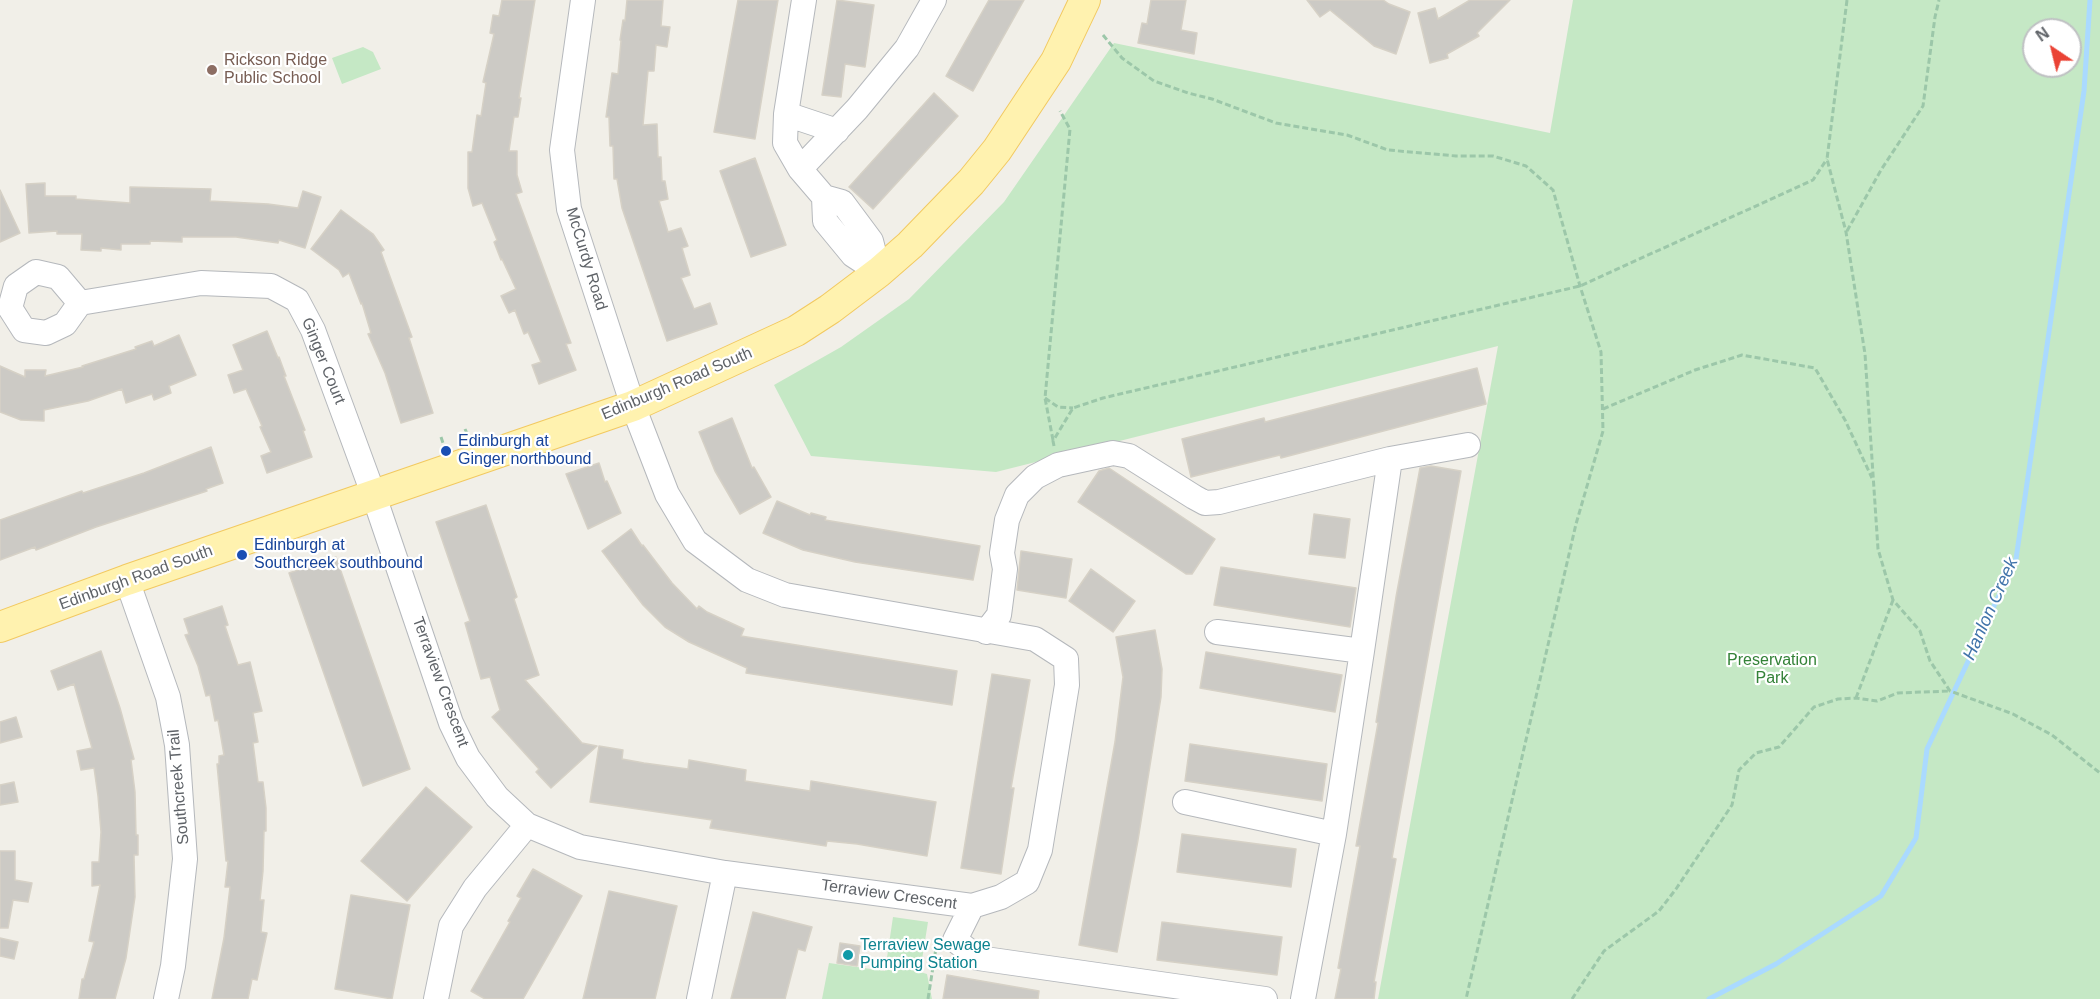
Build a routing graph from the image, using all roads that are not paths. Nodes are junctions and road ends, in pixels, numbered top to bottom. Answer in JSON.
{"nodes":[{"id":1,"x":583,"y":0,"type":"edge"},
{"id":2,"x":804,"y":0,"type":"edge"},
{"id":3,"x":934,"y":0,"type":"edge"},
{"id":4,"x":1085,"y":0,"type":"edge"},
{"id":5,"x":786,"y":114,"type":"junction"},
{"id":6,"x":837,"y":130,"type":"junction"},
{"id":7,"x":800,"y":169,"type":"junction"},
{"id":8,"x":879,"y":272,"type":"junction"},
{"id":9,"x":80,"y":303,"type":"dead end"},
{"id":10,"x":633,"y":406,"type":"junction"},
{"id":11,"x":1468,"y":445,"type":"dead end"},
{"id":12,"x":1390,"y":459,"type":"junction"},
{"id":13,"x":374,"y":496,"type":"junction"},
{"id":14,"x":127,"y":580,"type":"junction"},
{"id":15,"x":0,"y":627,"type":"edge"},
{"id":16,"x":986,"y":632,"type":"junction"},
{"id":17,"x":1217,"y":632,"type":"dead end"},
{"id":18,"x":1362,"y":651,"type":"junction"},
{"id":19,"x":1185,"y":802,"type":"dead end"},
{"id":20,"x":527,"y":825,"type":"junction"},
{"id":21,"x":1334,"y":834,"type":"junction"},
{"id":22,"x":725,"y":873,"type":"junction"},
{"id":23,"x":972,"y":906,"type":"junction"},
{"id":24,"x":166,"y":999,"type":"edge"},
{"id":25,"x":436,"y":999,"type":"edge"},
{"id":26,"x":699,"y":999,"type":"edge"},
{"id":27,"x":1265,"y":999,"type":"edge"},
{"id":28,"x":1303,"y":999,"type":"edge"}],
"edges":[{"from":1,"to":10,"type":"street","name":"McCurdy Road"},
{"from":2,"to":5,"type":"street"},
{"from":3,"to":6,"type":"street"},
{"from":4,"to":8,"type":"main road","name":"Edinburgh Road South"},
{"from":5,"to":6,"type":"street"},
{"from":5,"to":7,"type":"street"},
{"from":6,"to":7,"type":"street"},
{"from":7,"to":8,"type":"street"},
{"from":8,"to":10,"type":"main road","name":"Edinburgh Road South"},
{"from":9,"to":13,"type":"street","name":"Ginger Court"},
{"from":10,"to":13,"type":"main road","name":"Edinburgh Road South"},
{"from":10,"to":16,"type":"street","name":"Terraview Crescent"},
{"from":11,"to":12,"type":"street"},
{"from":12,"to":16,"type":"street"},
{"from":12,"to":18,"type":"street"},
{"from":13,"to":14,"type":"main road","name":"Edinburgh Road South"},
{"from":13,"to":20,"type":"street","name":"Terraview Crescent"},
{"from":14,"to":15,"type":"main road","name":"Edinburgh Road South"},
{"from":14,"to":24,"type":"street","name":"Southcreek Trail"},
{"from":16,"to":23,"type":"street","name":"Terraview Crescent"},
{"from":17,"to":18,"type":"street"},
{"from":18,"to":21,"type":"street"},
{"from":19,"to":21,"type":"street"},
{"from":20,"to":22,"type":"street","name":"Terraview Crescent"},
{"from":20,"to":25,"type":"street"},
{"from":21,"to":28,"type":"street"},
{"from":22,"to":23,"type":"street","name":"Terraview Crescent"},
{"from":22,"to":26,"type":"street"},
{"from":23,"to":27,"type":"street"}]}
